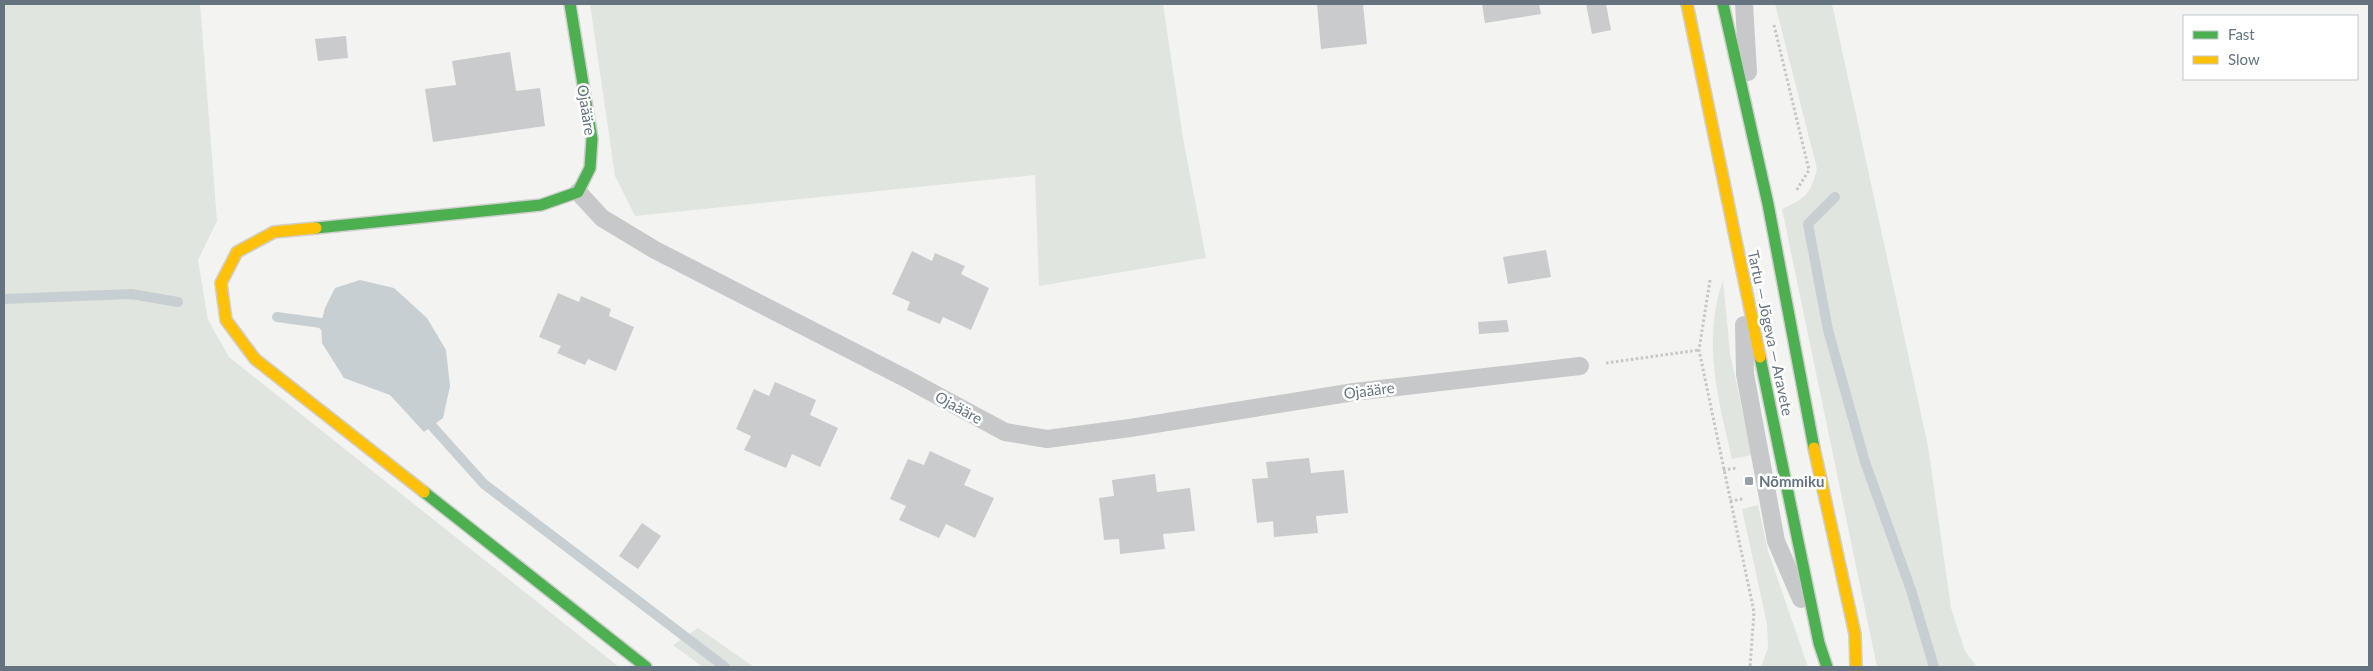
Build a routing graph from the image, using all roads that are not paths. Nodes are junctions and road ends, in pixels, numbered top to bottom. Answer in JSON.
{"nodes":[{"id":1,"x":570,"y":4,"type":"edge"},
{"id":2,"x":1687,"y":4,"type":"edge"},
{"id":3,"x":1723,"y":4,"type":"edge"},
{"id":4,"x":1744,"y":4,"type":"edge"},
{"id":5,"x":1752,"y":135,"type":"junction"},
{"id":6,"x":578,"y":192,"type":"junction"},
{"id":7,"x":1741,"y":265,"type":"joint"},
{"id":8,"x":1580,"y":366,"type":"road end"},
{"id":9,"x":1819,"y":643,"type":"joint"},
{"id":10,"x":646,"y":667,"type":"edge"},
{"id":11,"x":1827,"y":667,"type":"edge"},
{"id":12,"x":1856,"y":667,"type":"edge"}],
"edges":[{"from":1,"to":6,"type":"street","name":"Ojaääre"},
{"from":2,"to":7,"type":"street","name":"Tartu — Jõgeva — Aravete"},
{"from":3,"to":5,"type":"street","name":"Tartu — Jõgeva — Aravete"},
{"from":4,"to":5,"type":"lane"},
{"from":5,"to":12,"type":"street","name":"Tartu — Jõgeva — Aravete"},
{"from":6,"to":8,"type":"lane","name":"Ojaääre"},
{"from":6,"to":10,"type":"street"},
{"from":7,"to":9,"type":"lane"},
{"from":9,"to":11,"type":"street"}]}
